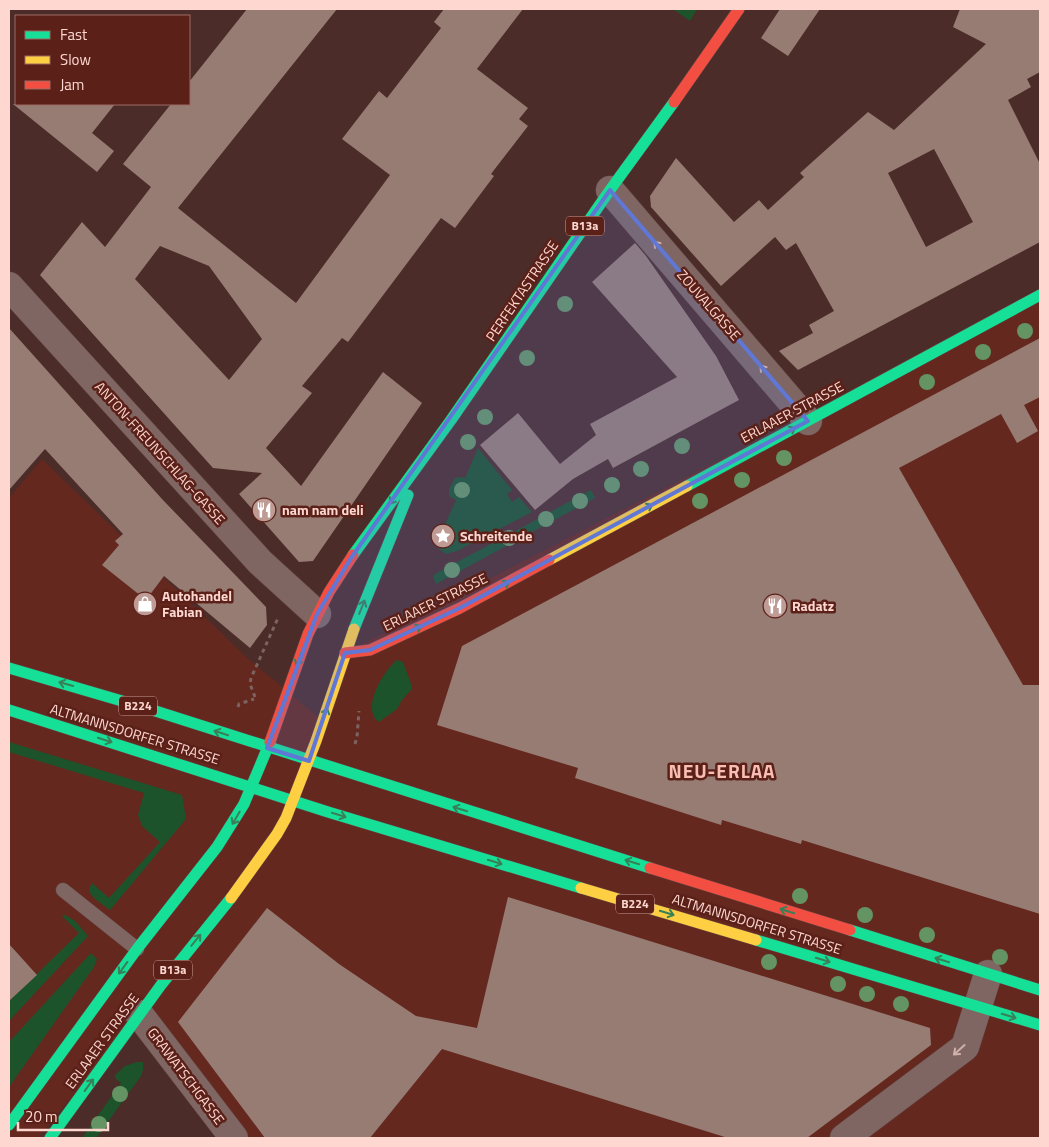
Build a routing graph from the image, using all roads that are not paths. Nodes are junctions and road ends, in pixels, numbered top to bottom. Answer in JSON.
{"nodes":[{"id":1,"x":739,"y":9,"type":"edge"},
{"id":2,"x":610,"y":190,"type":"junction"},
{"id":3,"x":9,"y":286,"type":"edge"},
{"id":4,"x":1040,"y":294,"type":"edge"},
{"id":5,"x":808,"y":421,"type":"junction"},
{"id":6,"x":434,"y":445,"type":"junction"},
{"id":7,"x":317,"y":614,"type":"junction"},
{"id":8,"x":345,"y":652,"type":"junction"},
{"id":9,"x":9,"y":668,"type":"edge"},
{"id":10,"x":9,"y":710,"type":"edge"},
{"id":11,"x":267,"y":748,"type":"junction"},
{"id":12,"x":309,"y":761,"type":"junction"},
{"id":13,"x":282,"y":769,"type":"junction"},
{"id":14,"x":251,"y":787,"type":"junction"},
{"id":15,"x":274,"y":787,"type":"junction"},
{"id":16,"x":293,"y":801,"type":"junction"},
{"id":17,"x":63,"y":890,"type":"dead end"},
{"id":18,"x":137,"y":949,"type":"junction"},
{"id":19,"x":988,"y":974,"type":"junction"},
{"id":20,"x":1040,"y":990,"type":"edge"},
{"id":21,"x":978,"y":1006,"type":"junction"},
{"id":22,"x":139,"y":1014,"type":"junction"},
{"id":23,"x":1040,"y":1025,"type":"edge"},
{"id":24,"x":9,"y":1125,"type":"edge"},
{"id":25,"x":50,"y":1138,"type":"edge"},
{"id":26,"x":234,"y":1138,"type":"edge"},
{"id":27,"x":844,"y":1138,"type":"edge"}],
"edges":[{"from":1,"to":2,"type":"main road","name":"PERFEKTASTRASSE","number":"B13a"},
{"from":5,"to":2,"type":"street","name":"ZOUVALGASSE","one_way":true},
{"from":2,"to":6,"type":"main road","name":"PERFEKTASTRASSE","number":"B13a"},
{"from":3,"to":7,"type":"street","name":"ANTON-FREUNSCHLAG-GASSE"},
{"from":4,"to":5,"type":"main road","name":"ERLAAER STRASSE"},
{"from":8,"to":5,"type":"main road","name":"ERLAAER STRASSE","one_way":true},
{"from":6,"to":7,"type":"main road","name":"PERFEKTASTRASSE","number":"B13a","one_way":true},
{"from":8,"to":6,"type":"main road","name":"PERFEKTASTRASSE","number":"B13a","one_way":true},
{"from":7,"to":11,"type":"main road","name":"ERLAAER STRASSE","number":"B13a","one_way":true},
{"from":12,"to":8,"type":"main road","name":"ERLAAER STRASSE","number":"B13a","one_way":true},
{"from":11,"to":9,"type":"main road","name":"ALTMANNSDORFER STRASSE","number":"B224","one_way":true},
{"from":10,"to":14,"type":"main road","name":"ALTMANNSDORFER STRASSE","number":"B224","one_way":true},
{"from":11,"to":12,"type":"main road","name":"ALTMANNSDORFER STRASSE","number":"B224"},
{"from":11,"to":13,"type":"main road","name":"ALTMANNSDORFER STRASSE"},
{"from":11,"to":13,"type":"main road","name":"ALTMANNSDORFER STRASSE"},
{"from":11,"to":14,"type":"main road","name":"ERLAAER STRASSE","number":"B13a"},
{"from":12,"to":13,"type":"main road","name":"ALTMANNSDORFER STRASSE"},
{"from":12,"to":13,"type":"main road","name":"ALTMANNSDORFER STRASSE"},
{"from":12,"to":16,"type":"main road","name":"ERLAAER STRASSE","number":"B13a"},
{"from":19,"to":12,"type":"main road","name":"ALTMANNSDORFER STRASSE","number":"B224","one_way":true},
{"from":13,"to":14,"type":"main road","name":"ALTMANNSDORFER STRASSE"},
{"from":13,"to":15,"type":"main road","name":"ALTMANNSDORFER STRASSE"},
{"from":13,"to":15,"type":"main road","name":"ALTMANNSDORFER STRASSE"},
{"from":13,"to":16,"type":"main road","name":"ALTMANNSDORFER STRASSE"},
{"from":14,"to":15,"type":"main road","name":"ALTMANNSDORFER STRASSE"},
{"from":14,"to":16,"type":"main road","name":"ALTMANNSDORFER STRASSE","number":"B224"},
{"from":14,"to":18,"type":"main road","name":"ERLAAER STRASSE","number":"B13a","one_way":true},
{"from":15,"to":16,"type":"main road","name":"ALTMANNSDORFER STRASSE"},
{"from":16,"to":21,"type":"main road","name":"ALTMANNSDORFER STRASSE","number":"B224","one_way":true},
{"from":22,"to":16,"type":"main road","name":"ERLAAER STRASSE","number":"B13a","one_way":true},
{"from":17,"to":18,"type":"lane"},
{"from":18,"to":24,"type":"main road","name":"ERLAAER STRASSE","number":"B13a","one_way":true},
{"from":19,"to":20,"type":"main road","name":"ALTMANNSDORFER STRASSE","number":"B224"},
{"from":19,"to":21,"type":"street"},
{"from":21,"to":23,"type":"main road","name":"ALTMANNSDORFER STRASSE","number":"B224","one_way":true},
{"from":21,"to":27,"type":"street","one_way":true},
{"from":25,"to":22,"type":"main road","name":"ERLAAER STRASSE","number":"B13a","one_way":true},
{"from":22,"to":26,"type":"street","name":"GRAWATSCHGASSE"}]}
